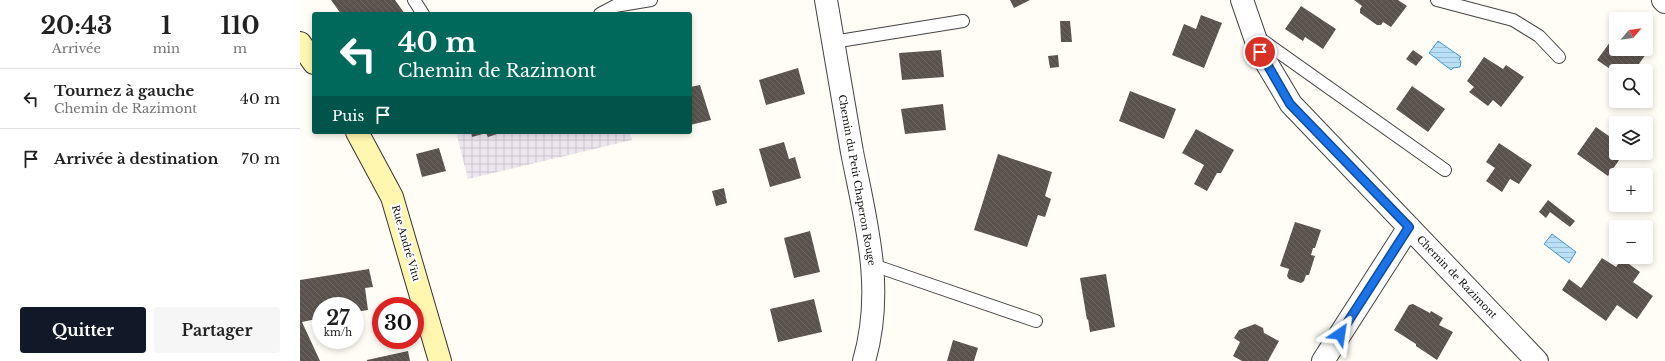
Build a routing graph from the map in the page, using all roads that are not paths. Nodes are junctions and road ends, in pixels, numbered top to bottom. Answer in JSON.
{"nodes":[{"id":1,"x":414,"y":0,"type":"edge"},
{"id":2,"x":651,"y":0,"type":"edge"},
{"id":3,"x":826,"y":0,"type":"edge"},
{"id":4,"x":1242,"y":0,"type":"edge"},
{"id":5,"x":1437,"y":0,"type":"edge"},
{"id":6,"x":422,"y":12,"type":"edge"},
{"id":7,"x":604,"y":12,"type":"edge"},
{"id":8,"x":963,"y":21,"type":"dead end"},
{"id":9,"x":1253,"y":34,"type":"junction"},
{"id":10,"x":300,"y":42,"type":"edge"},
{"id":11,"x":833,"y":42,"type":"junction"},
{"id":12,"x":1559,"y":57,"type":"dead end"},
{"id":13,"x":312,"y":60,"type":"edge"},
{"id":14,"x":358,"y":134,"type":"edge"},
{"id":15,"x":1445,"y":170,"type":"dead end"},
{"id":16,"x":1409,"y":227,"type":"junction"},
{"id":17,"x":873,"y":265,"type":"junction"},
{"id":18,"x":1036,"y":321,"type":"dead end"},
{"id":19,"x":440,"y":361,"type":"edge"},
{"id":20,"x":864,"y":361,"type":"edge"},
{"id":21,"x":1323,"y":361,"type":"edge"},
{"id":22,"x":1537,"y":361,"type":"edge"}],
"edges":[{"from":1,"to":6,"type":"lane"},
{"from":2,"to":7,"type":"lane"},
{"from":3,"to":11,"type":"street","name":"Chemin du Petit Chaperon Rouge"},
{"from":4,"to":9,"type":"street","name":"Chemin de Razimont"},
{"from":5,"to":12,"type":"lane"},
{"from":8,"to":11,"type":"lane"},
{"from":9,"to":15,"type":"lane"},
{"from":9,"to":16,"type":"street","name":"Chemin de Razimont"},
{"from":10,"to":13,"type":"main road"},
{"from":11,"to":17,"type":"street","name":"Chemin du Petit Chaperon Rouge"},
{"from":14,"to":19,"type":"main road","name":"Rue André Vitu"},
{"from":16,"to":21,"type":"street"},
{"from":16,"to":22,"type":"street","name":"Chemin de Razimont"},
{"from":17,"to":18,"type":"lane"},
{"from":17,"to":20,"type":"street","name":"Chemin du Petit Chaperon Rouge"}]}
